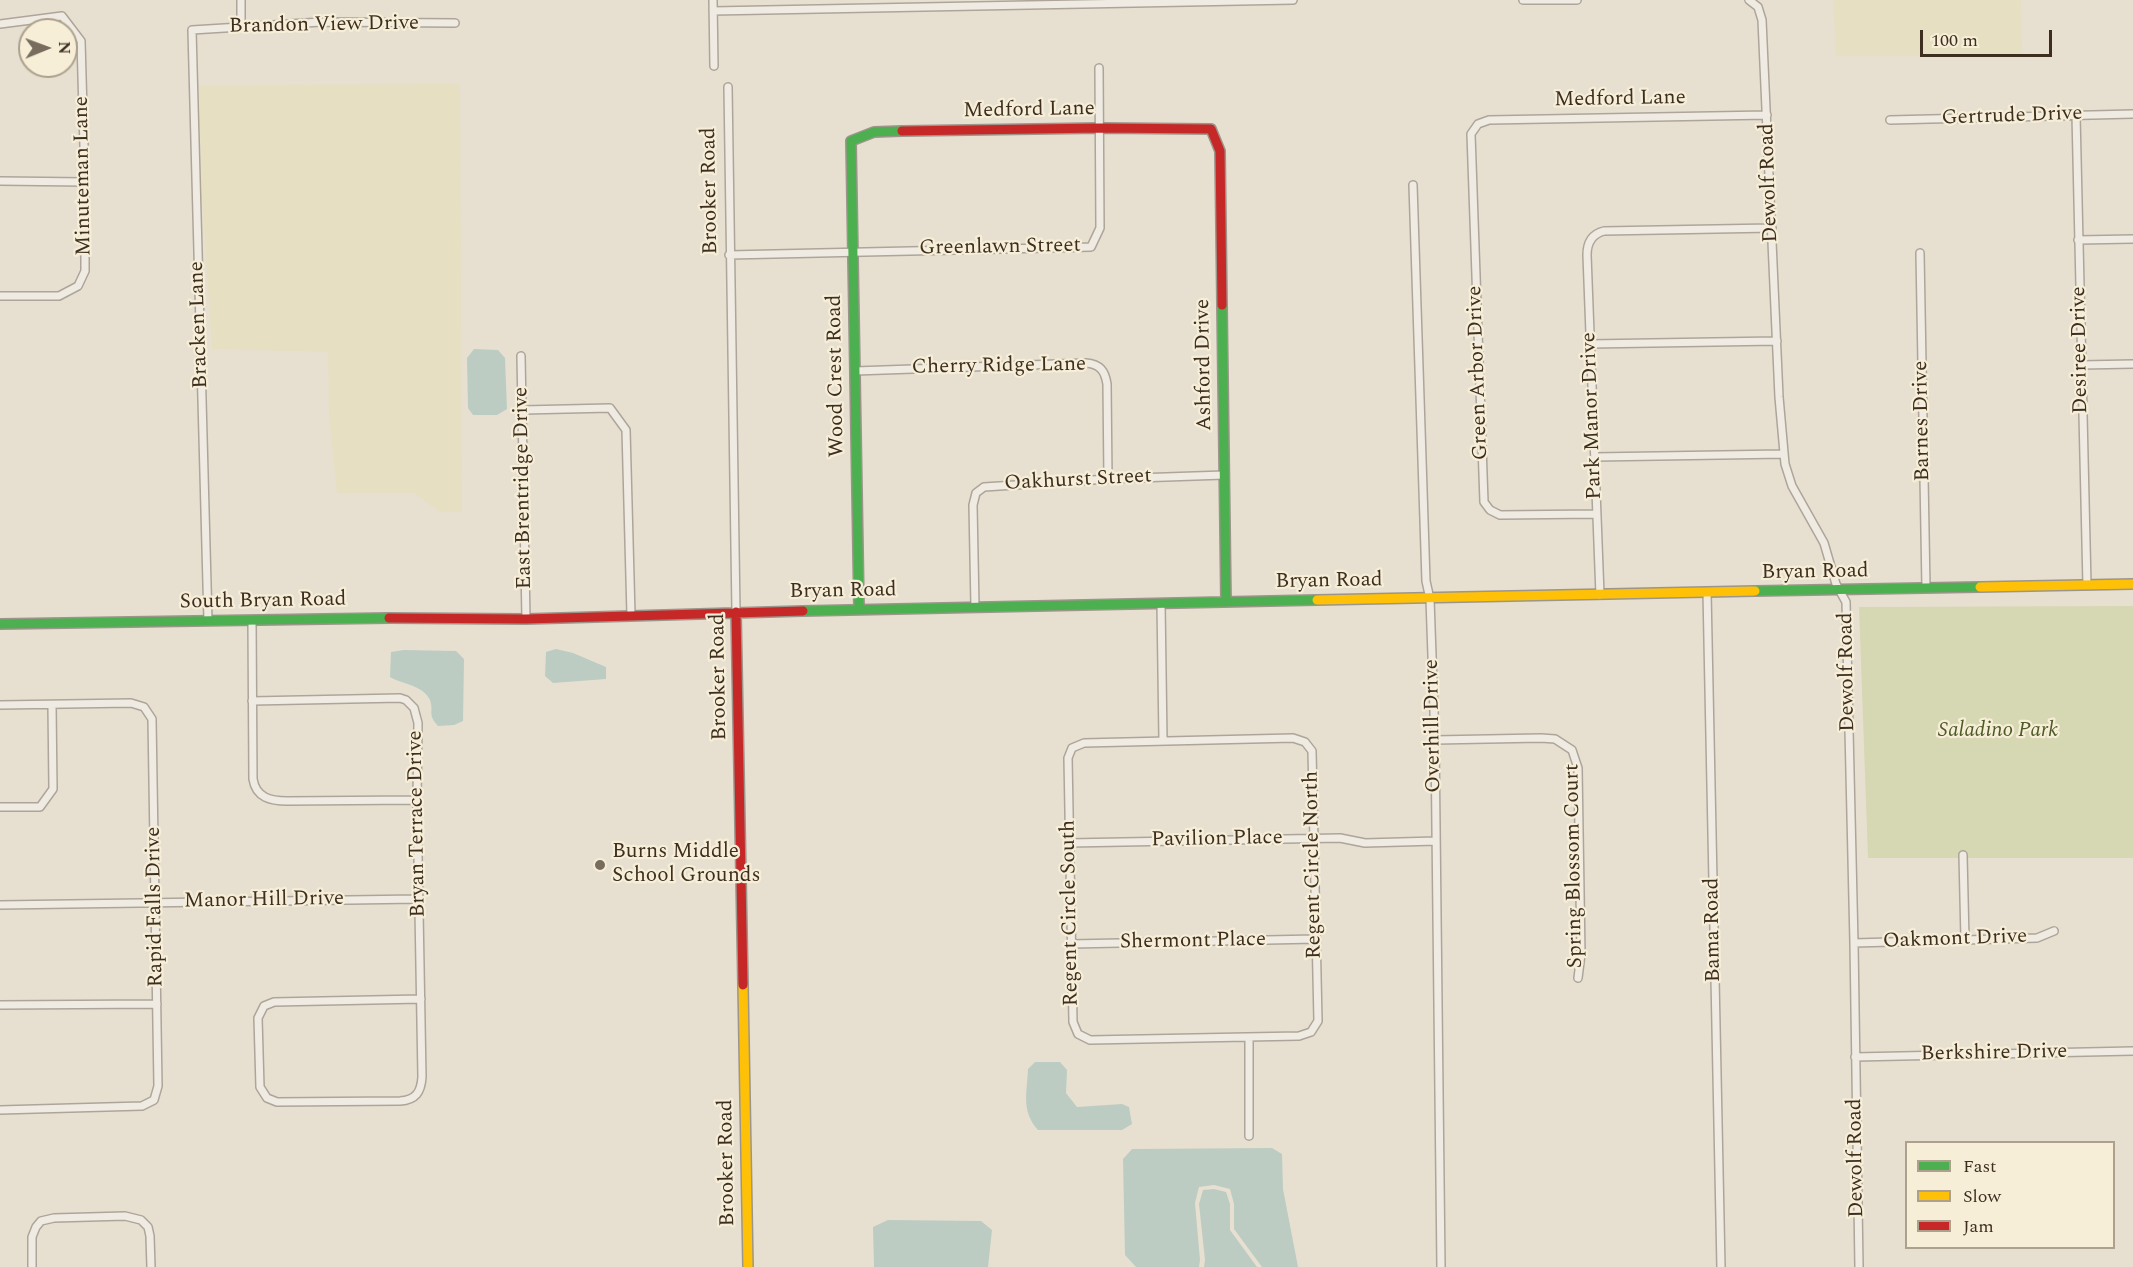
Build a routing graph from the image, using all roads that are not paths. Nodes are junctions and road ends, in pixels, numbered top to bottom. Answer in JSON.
{"nodes":[{"id":1,"x":241,"y":0,"type":"edge"},
{"id":2,"x":713,"y":0,"type":"edge"},
{"id":3,"x":1293,"y":0,"type":"edge"},
{"id":4,"x":1523,"y":0,"type":"edge"},
{"id":5,"x":1577,"y":0,"type":"edge"},
{"id":6,"x":1749,"y":0,"type":"edge"},
{"id":7,"x":713,"y":11,"type":"junction"},
{"id":8,"x":455,"y":23,"type":"dead end"},
{"id":9,"x":0,"y":24,"type":"edge"},
{"id":10,"x":241,"y":27,"type":"junction"},
{"id":11,"x":192,"y":30,"type":"joint"},
{"id":12,"x":714,"y":66,"type":"dead end"},
{"id":13,"x":1099,"y":68,"type":"dead end"},
{"id":14,"x":728,"y":87,"type":"dead end"},
{"id":15,"x":2133,"y":114,"type":"edge"},
{"id":16,"x":1767,"y":115,"type":"junction"},
{"id":17,"x":2076,"y":115,"type":"junction"},
{"id":18,"x":1890,"y":120,"type":"dead end"},
{"id":19,"x":1476,"y":126,"type":"joint"},
{"id":20,"x":1100,"y":128,"type":"junction"},
{"id":21,"x":1211,"y":129,"type":"joint"},
{"id":22,"x":851,"y":141,"type":"joint"},
{"id":23,"x":0,"y":181,"type":"edge"},
{"id":24,"x":85,"y":182,"type":"junction"},
{"id":25,"x":1413,"y":185,"type":"dead end"},
{"id":26,"x":1772,"y":228,"type":"junction"},
{"id":27,"x":2133,"y":238,"type":"edge"},
{"id":28,"x":2078,"y":240,"type":"junction"},
{"id":29,"x":853,"y":252,"type":"junction"},
{"id":30,"x":1920,"y":253,"type":"dead end"},
{"id":31,"x":729,"y":255,"type":"junction"},
{"id":32,"x":0,"y":296,"type":"edge"},
{"id":33,"x":1777,"y":341,"type":"junction"},
{"id":34,"x":1590,"y":344,"type":"junction"},
{"id":35,"x":521,"y":356,"type":"dead end"},
{"id":36,"x":2133,"y":364,"type":"edge"},
{"id":37,"x":2081,"y":365,"type":"junction"},
{"id":38,"x":855,"y":370,"type":"junction"},
{"id":39,"x":522,"y":410,"type":"junction"},
{"id":40,"x":1784,"y":454,"type":"junction"},
{"id":41,"x":1595,"y":457,"type":"junction"},
{"id":42,"x":1224,"y":475,"type":"junction"},
{"id":43,"x":1108,"y":479,"type":"junction"},
{"id":44,"x":1597,"y":514,"type":"junction"},
{"id":45,"x":2133,"y":584,"type":"edge"},
{"id":46,"x":2087,"y":585,"type":"junction"},
{"id":47,"x":1926,"y":588,"type":"junction"},
{"id":48,"x":1839,"y":590,"type":"junction"},
{"id":49,"x":1707,"y":592,"type":"junction"},
{"id":50,"x":1600,"y":595,"type":"junction"},
{"id":51,"x":1430,"y":599,"type":"junction"},
{"id":52,"x":1226,"y":602,"type":"junction"},
{"id":53,"x":1161,"y":603,"type":"junction"},
{"id":54,"x":975,"y":608,"type":"junction"},
{"id":55,"x":859,"y":609,"type":"junction"},
{"id":56,"x":736,"y":612,"type":"junction"},
{"id":57,"x":631,"y":615,"type":"junction"},
{"id":58,"x":526,"y":619,"type":"junction"},
{"id":59,"x":208,"y":621,"type":"junction"},
{"id":60,"x":252,"y":621,"type":"junction"},
{"id":61,"x":0,"y":624,"type":"edge"},
{"id":62,"x":252,"y":701,"type":"junction"},
{"id":63,"x":0,"y":705,"type":"edge"},
{"id":64,"x":52,"y":705,"type":"junction"},
{"id":65,"x":1163,"y":740,"type":"junction"},
{"id":66,"x":1435,"y":740,"type":"junction"},
{"id":67,"x":417,"y":800,"type":"junction"},
{"id":68,"x":0,"y":807,"type":"edge"},
{"id":69,"x":1314,"y":838,"type":"junction"},
{"id":70,"x":1436,"y":841,"type":"junction"},
{"id":71,"x":1069,"y":843,"type":"junction"},
{"id":72,"x":1963,"y":855,"type":"dead end"},
{"id":73,"x":419,"y":899,"type":"junction"},
{"id":74,"x":155,"y":902,"type":"junction"},
{"id":75,"x":0,"y":905,"type":"edge"},
{"id":76,"x":2054,"y":932,"type":"dead end"},
{"id":77,"x":1316,"y":939,"type":"junction"},
{"id":78,"x":1965,"y":940,"type":"junction"},
{"id":79,"x":1854,"y":943,"type":"junction"},
{"id":80,"x":1071,"y":944,"type":"junction"},
{"id":81,"x":1578,"y":978,"type":"dead end"},
{"id":82,"x":421,"y":999,"type":"junction"},
{"id":83,"x":157,"y":1004,"type":"junction"},
{"id":84,"x":0,"y":1005,"type":"edge"},
{"id":85,"x":1249,"y":1038,"type":"junction"},
{"id":86,"x":2133,"y":1051,"type":"edge"},
{"id":87,"x":1855,"y":1057,"type":"junction"},
{"id":88,"x":0,"y":1110,"type":"edge"},
{"id":89,"x":1249,"y":1136,"type":"dead end"},
{"id":90,"x":32,"y":1267,"type":"edge"},
{"id":91,"x":151,"y":1267,"type":"edge"},
{"id":92,"x":748,"y":1267,"type":"edge"},
{"id":93,"x":1441,"y":1267,"type":"edge"},
{"id":94,"x":1721,"y":1267,"type":"edge"},
{"id":95,"x":1858,"y":1267,"type":"edge"}],
"edges":[{"from":1,"to":10,"type":"street"},
{"from":2,"to":7,"type":"street"},
{"from":3,"to":7,"type":"street"},
{"from":4,"to":5,"type":"street"},
{"from":6,"to":16,"type":"street","name":"Dewolf Road"},
{"from":7,"to":12,"type":"street"},
{"from":8,"to":10,"type":"street","name":"Brandon View Drive"},
{"from":9,"to":24,"type":"street","name":"Minuteman Lane"},
{"from":10,"to":11,"type":"street","name":"Brandon View Drive"},
{"from":11,"to":59,"type":"street","name":"Bracken Lane"},
{"from":13,"to":20,"type":"street","name":"Greenlawn Street"},
{"from":14,"to":31,"type":"street","name":"Brooker Road"},
{"from":15,"to":17,"type":"street","name":"Gertrude Drive"},
{"from":16,"to":19,"type":"street","name":"Medford Lane"},
{"from":16,"to":26,"type":"street","name":"Dewolf Road"},
{"from":17,"to":18,"type":"street","name":"Gertrude Drive"},
{"from":17,"to":28,"type":"street","name":"Desiree Drive"},
{"from":19,"to":44,"type":"street","name":"Green Arbor Drive"},
{"from":20,"to":21,"type":"street","name":"Medford Lane"},
{"from":20,"to":22,"type":"street","name":"Medford Lane"},
{"from":20,"to":29,"type":"street","name":"Greenlawn Street"},
{"from":21,"to":42,"type":"street","name":"Ashford Drive"},
{"from":22,"to":29,"type":"street","name":"Wood Crest Road"},
{"from":23,"to":24,"type":"street"},
{"from":24,"to":32,"type":"street","name":"Minuteman Lane"},
{"from":25,"to":51,"type":"street","name":"Overhill Drive"},
{"from":26,"to":33,"type":"street","name":"Dewolf Road"},
{"from":26,"to":34,"type":"street","name":"Park Manor Drive"},
{"from":27,"to":28,"type":"street"},
{"from":28,"to":37,"type":"street","name":"Desiree Drive"},
{"from":29,"to":31,"type":"street","name":"Greenlawn Street"},
{"from":29,"to":38,"type":"street","name":"Wood Crest Road"},
{"from":30,"to":47,"type":"street","name":"Barnes Drive"},
{"from":31,"to":56,"type":"street","name":"Brooker Road"},
{"from":33,"to":34,"type":"street"},
{"from":33,"to":40,"type":"street","name":"Dewolf Road"},
{"from":34,"to":41,"type":"street","name":"Park Manor Drive"},
{"from":35,"to":39,"type":"street","name":"East Brentridge Drive"},
{"from":36,"to":37,"type":"street"},
{"from":37,"to":46,"type":"street","name":"Desiree Drive"},
{"from":38,"to":43,"type":"street","name":"Cherry Ridge Lane"},
{"from":38,"to":55,"type":"street","name":"Wood Crest Road"},
{"from":39,"to":57,"type":"street"},
{"from":39,"to":58,"type":"street","name":"East Brentridge Drive"},
{"from":40,"to":41,"type":"street"},
{"from":40,"to":48,"type":"street","name":"Dewolf Road"},
{"from":41,"to":44,"type":"street","name":"Park Manor Drive"},
{"from":42,"to":43,"type":"street","name":"Oakhurst Street"},
{"from":42,"to":52,"type":"street","name":"Ashford Drive"},
{"from":43,"to":54,"type":"street","name":"Oakhurst Street"},
{"from":44,"to":50,"type":"street","name":"Park Manor Drive"},
{"from":45,"to":46,"type":"street","name":"Bryan Road"},
{"from":46,"to":47,"type":"street","name":"Bryan Road"},
{"from":47,"to":48,"type":"street","name":"Bryan Road"},
{"from":48,"to":49,"type":"street","name":"Bryan Road"},
{"from":48,"to":79,"type":"street","name":"Dewolf Road"},
{"from":49,"to":50,"type":"street","name":"Bryan Road"},
{"from":49,"to":94,"type":"street","name":"Bama Road"},
{"from":50,"to":51,"type":"street","name":"Bryan Road"},
{"from":51,"to":52,"type":"street","name":"Bryan Road"},
{"from":51,"to":66,"type":"street","name":"Overhill Drive"},
{"from":52,"to":53,"type":"street","name":"Bryan Road"},
{"from":53,"to":54,"type":"street","name":"Bryan Road"},
{"from":53,"to":65,"type":"street"},
{"from":54,"to":55,"type":"street","name":"Bryan Road"},
{"from":55,"to":56,"type":"street","name":"Bryan Road"},
{"from":56,"to":57,"type":"street","name":"Bryan Road"},
{"from":56,"to":92,"type":"street","name":"Brooker Road"},
{"from":57,"to":58,"type":"street","name":"Bryan Road"},
{"from":58,"to":60,"type":"street","name":"South Bryan Road"},
{"from":59,"to":60,"type":"street","name":"South Bryan Road"},
{"from":59,"to":61,"type":"street","name":"South Bryan Road"},
{"from":60,"to":62,"type":"street"},
{"from":62,"to":67,"type":"street"},
{"from":62,"to":67,"type":"street","name":"Bryan Terrace Drive"},
{"from":63,"to":64,"type":"street","name":"Rapid Falls Drive"},
{"from":64,"to":68,"type":"street"},
{"from":64,"to":74,"type":"street","name":"Rapid Falls Drive"},
{"from":65,"to":69,"type":"street","name":"Regent Circle North"},
{"from":65,"to":71,"type":"street","name":"Regent Circle South"},
{"from":66,"to":70,"type":"street","name":"Overhill Drive"},
{"from":66,"to":81,"type":"street","name":"Spring Blossom Court"},
{"from":67,"to":73,"type":"street","name":"Bryan Terrace Drive"},
{"from":69,"to":70,"type":"street","name":"Pavilion Place"},
{"from":69,"to":71,"type":"street","name":"Pavilion Place"},
{"from":69,"to":77,"type":"street","name":"Regent Circle North"},
{"from":70,"to":93,"type":"street","name":"Overhill Drive"},
{"from":71,"to":80,"type":"street","name":"Regent Circle South"},
{"from":72,"to":78,"type":"street"},
{"from":73,"to":74,"type":"street","name":"Manor Hill Drive"},
{"from":73,"to":82,"type":"street","name":"Bryan Terrace Drive"},
{"from":74,"to":75,"type":"street","name":"Manor Hill Drive"},
{"from":74,"to":83,"type":"street","name":"Rapid Falls Drive"},
{"from":76,"to":78,"type":"street","name":"Oakmont Drive"},
{"from":77,"to":80,"type":"street","name":"Shermont Place"},
{"from":77,"to":85,"type":"street","name":"Regent Circle North"},
{"from":78,"to":79,"type":"street","name":"Oakmont Drive"},
{"from":79,"to":87,"type":"street","name":"Dewolf Road"},
{"from":80,"to":85,"type":"street","name":"Regent Circle South"},
{"from":82,"to":82,"type":"street","name":"Bryan Terrace Drive"},
{"from":83,"to":84,"type":"street"},
{"from":83,"to":88,"type":"street","name":"Rapid Falls Drive"},
{"from":85,"to":89,"type":"street"},
{"from":86,"to":87,"type":"street","name":"Berkshire Drive"},
{"from":87,"to":95,"type":"street","name":"Dewolf Road"},
{"from":90,"to":91,"type":"street"}]}
